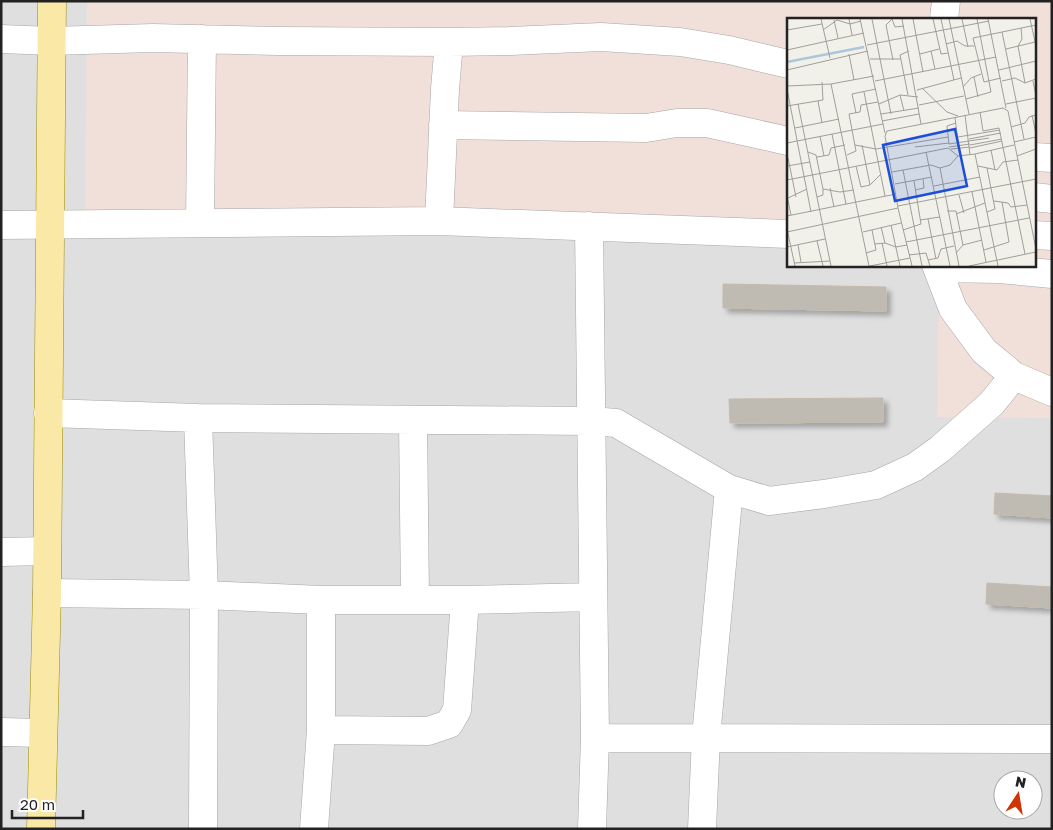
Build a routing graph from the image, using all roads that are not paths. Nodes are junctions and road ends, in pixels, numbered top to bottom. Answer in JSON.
{"nodes":[{"id":1,"x":52,"y":1,"type":"edge"},
{"id":2,"x":946,"y":1,"type":"edge"},
{"id":3,"x":944,"y":18,"type":"edge"},
{"id":4,"x":1,"y":39,"type":"edge"},
{"id":5,"x":202,"y":39,"type":"junction"},
{"id":6,"x":52,"y":41,"type":"junction"},
{"id":7,"x":449,"y":42,"type":"junction"},
{"id":8,"x":787,"y":64,"type":"edge"},
{"id":9,"x":443,"y":125,"type":"junction"},
{"id":10,"x":787,"y":141,"type":"edge"},
{"id":11,"x":1036,"y":156,"type":"edge"},
{"id":12,"x":1052,"y":158,"type":"edge"},
{"id":13,"x":1036,"y":197,"type":"edge"},
{"id":14,"x":1052,"y":199,"type":"edge"},
{"id":15,"x":439,"y":221,"type":"junction"},
{"id":16,"x":200,"y":223,"type":"junction"},
{"id":17,"x":1,"y":225,"type":"edge"},
{"id":18,"x":50,"y":225,"type":"junction"},
{"id":19,"x":590,"y":226,"type":"junction"},
{"id":20,"x":787,"y":234,"type":"edge"},
{"id":21,"x":1036,"y":235,"type":"edge"},
{"id":22,"x":1052,"y":236,"type":"edge"},
{"id":23,"x":937,"y":266,"type":"edge"},
{"id":24,"x":1052,"y":274,"type":"edge"},
{"id":25,"x":1014,"y":376,"type":"junction"},
{"id":26,"x":1052,"y":392,"type":"edge"},
{"id":27,"x":48,"y":413,"type":"junction"},
{"id":28,"x":198,"y":418,"type":"junction"},
{"id":29,"x":413,"y":420,"type":"junction"},
{"id":30,"x":592,"y":421,"type":"junction"},
{"id":31,"x":729,"y":489,"type":"junction"},
{"id":32,"x":47,"y":551,"type":"junction"},
{"id":33,"x":1,"y":552,"type":"edge"},
{"id":34,"x":47,"y":592,"type":"junction"},
{"id":35,"x":204,"y":595,"type":"junction"},
{"id":36,"x":593,"y":597,"type":"junction"},
{"id":37,"x":415,"y":599,"type":"junction"},
{"id":38,"x":320,"y":600,"type":"junction"},
{"id":39,"x":465,"y":600,"type":"junction"},
{"id":40,"x":321,"y":730,"type":"junction"},
{"id":41,"x":1,"y":732,"type":"edge"},
{"id":42,"x":42,"y":733,"type":"junction"},
{"id":43,"x":706,"y":737,"type":"junction"},
{"id":44,"x":595,"y":738,"type":"junction"},
{"id":45,"x":1052,"y":739,"type":"edge"},
{"id":46,"x":41,"y":829,"type":"edge"},
{"id":47,"x":202,"y":829,"type":"edge"},
{"id":48,"x":314,"y":829,"type":"edge"},
{"id":49,"x":592,"y":829,"type":"edge"},
{"id":50,"x":702,"y":829,"type":"edge"}],
"edges":[{"from":1,"to":6,"type":"main road"},
{"from":2,"to":3,"type":"street"},
{"from":4,"to":6,"type":"street"},
{"from":5,"to":6,"type":"street"},
{"from":5,"to":7,"type":"street"},
{"from":5,"to":16,"type":"street"},
{"from":6,"to":18,"type":"main road"},
{"from":7,"to":8,"type":"street"},
{"from":7,"to":9,"type":"street"},
{"from":9,"to":10,"type":"street"},
{"from":9,"to":15,"type":"street"},
{"from":11,"to":12,"type":"street"},
{"from":13,"to":14,"type":"street"},
{"from":15,"to":16,"type":"street"},
{"from":15,"to":19,"type":"street"},
{"from":16,"to":18,"type":"street"},
{"from":17,"to":18,"type":"street"},
{"from":18,"to":27,"type":"main road"},
{"from":19,"to":20,"type":"street"},
{"from":19,"to":30,"type":"street"},
{"from":21,"to":22,"type":"street"},
{"from":23,"to":24,"type":"street"},
{"from":23,"to":25,"type":"street"},
{"from":25,"to":26,"type":"street"},
{"from":25,"to":31,"type":"street"},
{"from":27,"to":28,"type":"street"},
{"from":27,"to":32,"type":"main road"},
{"from":28,"to":29,"type":"street"},
{"from":28,"to":35,"type":"street"},
{"from":29,"to":30,"type":"street"},
{"from":29,"to":37,"type":"street"},
{"from":30,"to":31,"type":"street"},
{"from":30,"to":36,"type":"street"},
{"from":31,"to":43,"type":"street"},
{"from":32,"to":33,"type":"street"},
{"from":32,"to":34,"type":"main road"},
{"from":34,"to":35,"type":"street"},
{"from":34,"to":42,"type":"main road"},
{"from":35,"to":38,"type":"street"},
{"from":35,"to":47,"type":"street"},
{"from":36,"to":39,"type":"street"},
{"from":36,"to":44,"type":"street"},
{"from":37,"to":38,"type":"street"},
{"from":37,"to":39,"type":"street"},
{"from":38,"to":40,"type":"street"},
{"from":39,"to":40,"type":"street"},
{"from":40,"to":48,"type":"street"},
{"from":41,"to":42,"type":"street"},
{"from":42,"to":46,"type":"main road"},
{"from":43,"to":44,"type":"street"},
{"from":43,"to":45,"type":"street"},
{"from":43,"to":50,"type":"street"},
{"from":44,"to":49,"type":"street"}]}
